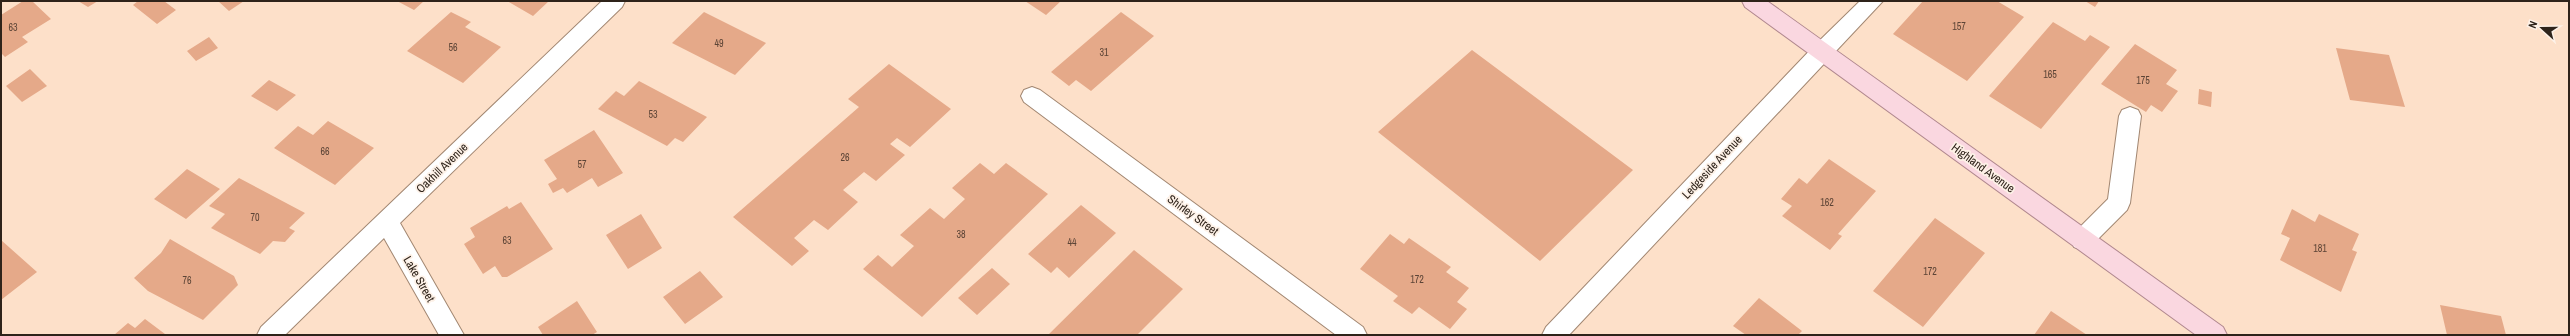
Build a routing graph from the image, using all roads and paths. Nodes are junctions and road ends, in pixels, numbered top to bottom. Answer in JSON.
{"nodes":[{"id":1,"x":615,"y":1,"type":"edge"},
{"id":2,"x":1752,"y":1,"type":"edge"},
{"id":3,"x":1873,"y":1,"type":"edge"},
{"id":4,"x":1822,"y":51,"type":"junction"},
{"id":5,"x":1032,"y":96,"type":"dead end"},
{"id":6,"x":2130,"y":116,"type":"dead end"},
{"id":7,"x":387,"y":222,"type":"junction"},
{"id":8,"x":2082,"y":240,"type":"junction"},
{"id":9,"x":269,"y":335,"type":"edge"},
{"id":10,"x":452,"y":335,"type":"edge"},
{"id":11,"x":1355,"y":335,"type":"edge"},
{"id":12,"x":1554,"y":335,"type":"edge"},
{"id":13,"x":2215,"y":335,"type":"edge"}],
"edges":[{"from":1,"to":7,"type":"street","name":"Oakhill Avenue"},
{"from":2,"to":4,"type":"main road","name":"Highland Avenue"},
{"from":3,"to":4,"type":"street","name":"Ledgeside Avenue"},
{"from":4,"to":8,"type":"main road","name":"Highland Avenue"},
{"from":4,"to":12,"type":"street","name":"Ledgeside Avenue"},
{"from":5,"to":11,"type":"street","name":"Shirley Street"},
{"from":6,"to":8,"type":"street"},
{"from":7,"to":9,"type":"street","name":"Oakhill Avenue"},
{"from":7,"to":10,"type":"street","name":"Lake Street"},
{"from":8,"to":13,"type":"main road","name":"Highland Avenue"}]}
